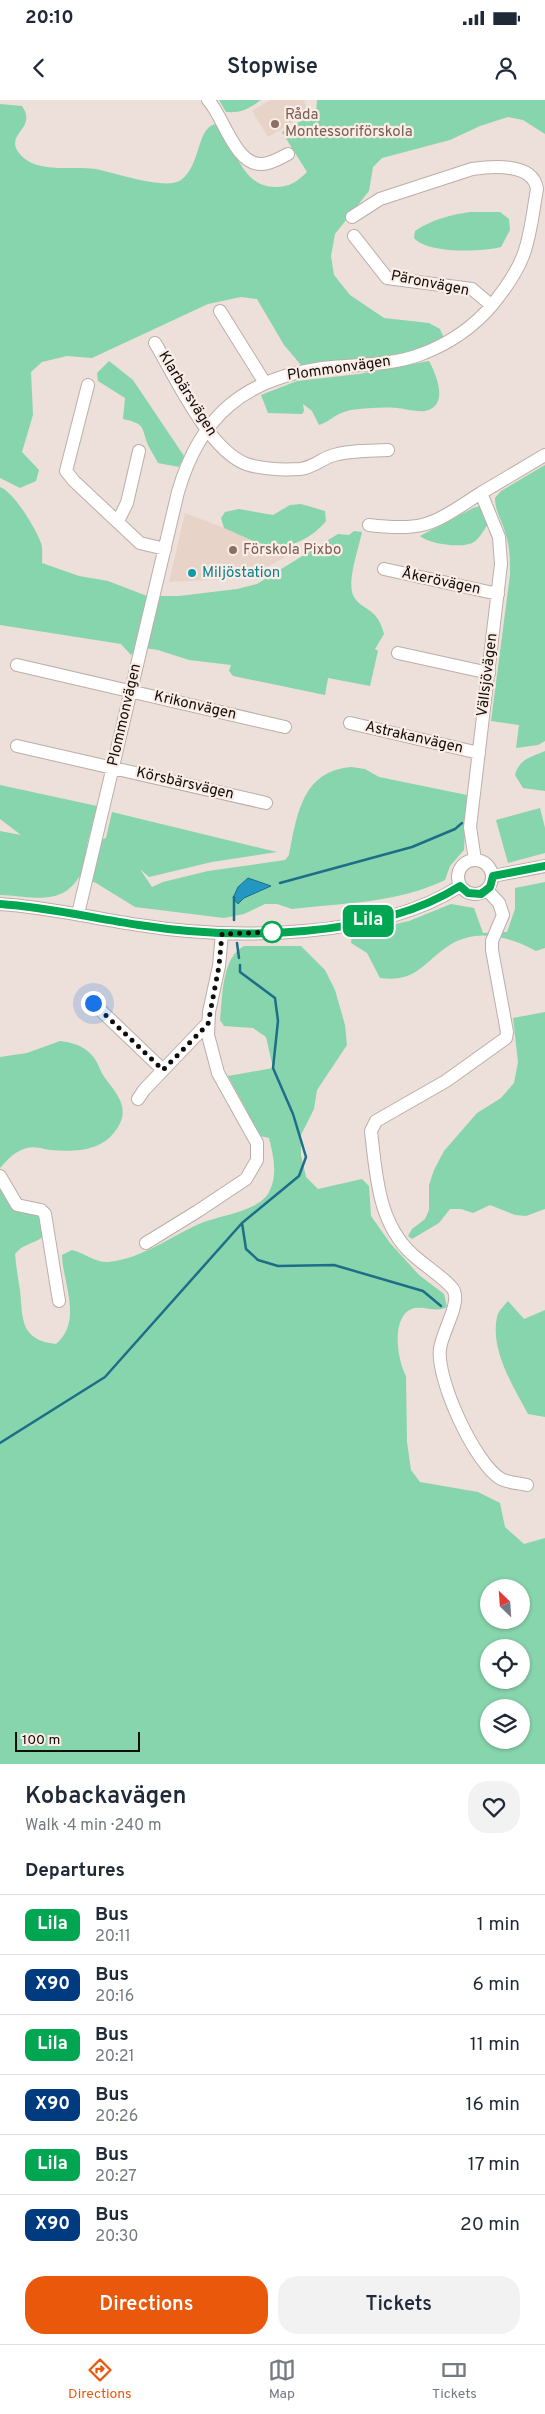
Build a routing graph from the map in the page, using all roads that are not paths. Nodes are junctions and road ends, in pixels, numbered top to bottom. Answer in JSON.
{"nodes":[{"id":1,"x":208,"y":100,"type":"edge"},
{"id":2,"x":288,"y":154,"type":"dead end"},
{"id":3,"x":352,"y":217,"type":"dead end"},
{"id":4,"x":354,"y":236,"type":"dead end"},
{"id":5,"x":491,"y":305,"type":"junction"},
{"id":6,"x":220,"y":311,"type":"dead end"},
{"id":7,"x":155,"y":343,"type":"dead end"},
{"id":8,"x":265,"y":383,"type":"junction"},
{"id":9,"x":88,"y":385,"type":"dead end"},
{"id":10,"x":206,"y":429,"type":"junction"},
{"id":11,"x":388,"y":450,"type":"dead end"},
{"id":12,"x":139,"y":451,"type":"dead end"},
{"id":13,"x":545,"y":455,"type":"edge"},
{"id":14,"x":481,"y":493,"type":"junction"},
{"id":15,"x":118,"y":521,"type":"junction"},
{"id":16,"x":369,"y":525,"type":"dead end"},
{"id":17,"x":165,"y":549,"type":"junction"},
{"id":18,"x":384,"y":569,"type":"dead end"},
{"id":19,"x":498,"y":594,"type":"junction"},
{"id":20,"x":398,"y":653,"type":"dead end"},
{"id":21,"x":17,"y":665,"type":"dead end"},
{"id":22,"x":489,"y":672,"type":"junction"},
{"id":23,"x":130,"y":691,"type":"junction"},
{"id":24,"x":350,"y":723,"type":"dead end"},
{"id":25,"x":286,"y":727,"type":"dead end"},
{"id":26,"x":17,"y":746,"type":"dead end"},
{"id":27,"x":479,"y":753,"type":"junction"},
{"id":28,"x":112,"y":767,"type":"junction"},
{"id":29,"x":266,"y":803,"type":"dead end"},
{"id":30,"x":475,"y":860,"type":"junction"},
{"id":31,"x":545,"y":866,"type":"edge"},
{"id":32,"x":493,"y":876,"type":"junction"},
{"id":33,"x":460,"y":886,"type":"junction"},
{"id":34,"x":487,"y":890,"type":"junction"},
{"id":35,"x":0,"y":904,"type":"edge"},
{"id":36,"x":78,"y":914,"type":"junction"},
{"id":37,"x":222,"y":934,"type":"junction"},
{"id":38,"x":93,"y":1003,"type":"dead end"},
{"id":39,"x":208,"y":1024,"type":"junction"},
{"id":40,"x":163,"y":1070,"type":"junction"},
{"id":41,"x":138,"y":1099,"type":"dead end"},
{"id":42,"x":0,"y":1176,"type":"edge"},
{"id":43,"x":146,"y":1242,"type":"dead end"},
{"id":44,"x":59,"y":1301,"type":"dead end"},
{"id":45,"x":527,"y":1484,"type":"dead end"}],
"edges":[{"from":1,"to":2,"type":"street"},
{"from":3,"to":5,"type":"street","name":"Plommonvägen"},
{"from":4,"to":5,"type":"street","name":"Päronvägen"},
{"from":5,"to":8,"type":"street","name":"Plommonvägen"},
{"from":6,"to":8,"type":"street"},
{"from":7,"to":10,"type":"street","name":"Klarbärsvägen"},
{"from":8,"to":10,"type":"street","name":"Plommonvägen"},
{"from":9,"to":15,"type":"street"},
{"from":10,"to":11,"type":"street","name":"Klarbärsvägen"},
{"from":10,"to":17,"type":"street","name":"Plommonvägen"},
{"from":12,"to":15,"type":"street"},
{"from":13,"to":14,"type":"street"},
{"from":14,"to":16,"type":"street"},
{"from":14,"to":19,"type":"street","name":"Vällsjövägen"},
{"from":15,"to":17,"type":"street"},
{"from":17,"to":23,"type":"street","name":"Plommonvägen"},
{"from":18,"to":19,"type":"street","name":"Åkerövägen"},
{"from":19,"to":22,"type":"street","name":"Vällsjövägen"},
{"from":20,"to":22,"type":"street"},
{"from":21,"to":23,"type":"street","name":"Krikonvägen"},
{"from":22,"to":27,"type":"street","name":"Vällsjövägen"},
{"from":23,"to":25,"type":"street","name":"Krikonvägen"},
{"from":23,"to":28,"type":"street","name":"Plommonvägen"},
{"from":24,"to":27,"type":"street","name":"Astrakanvägen"},
{"from":26,"to":28,"type":"street","name":"Körsbärsvägen"},
{"from":27,"to":30,"type":"street","name":"Vällsjövägen"},
{"from":28,"to":29,"type":"street","name":"Körsbärsvägen"},
{"from":28,"to":36,"type":"street","name":"Plommonvägen"},
{"from":30,"to":32,"type":"street"},
{"from":30,"to":33,"type":"street"},
{"from":31,"to":32,"type":"street"},
{"from":32,"to":34,"type":"street"},
{"from":33,"to":34,"type":"street"},
{"from":33,"to":37,"type":"street"},
{"from":34,"to":45,"type":"street"},
{"from":35,"to":36,"type":"street"},
{"from":36,"to":37,"type":"street"},
{"from":37,"to":39,"type":"street"},
{"from":38,"to":40,"type":"street"},
{"from":39,"to":40,"type":"street"},
{"from":39,"to":43,"type":"street"},
{"from":40,"to":41,"type":"street"},
{"from":42,"to":44,"type":"street"}]}
